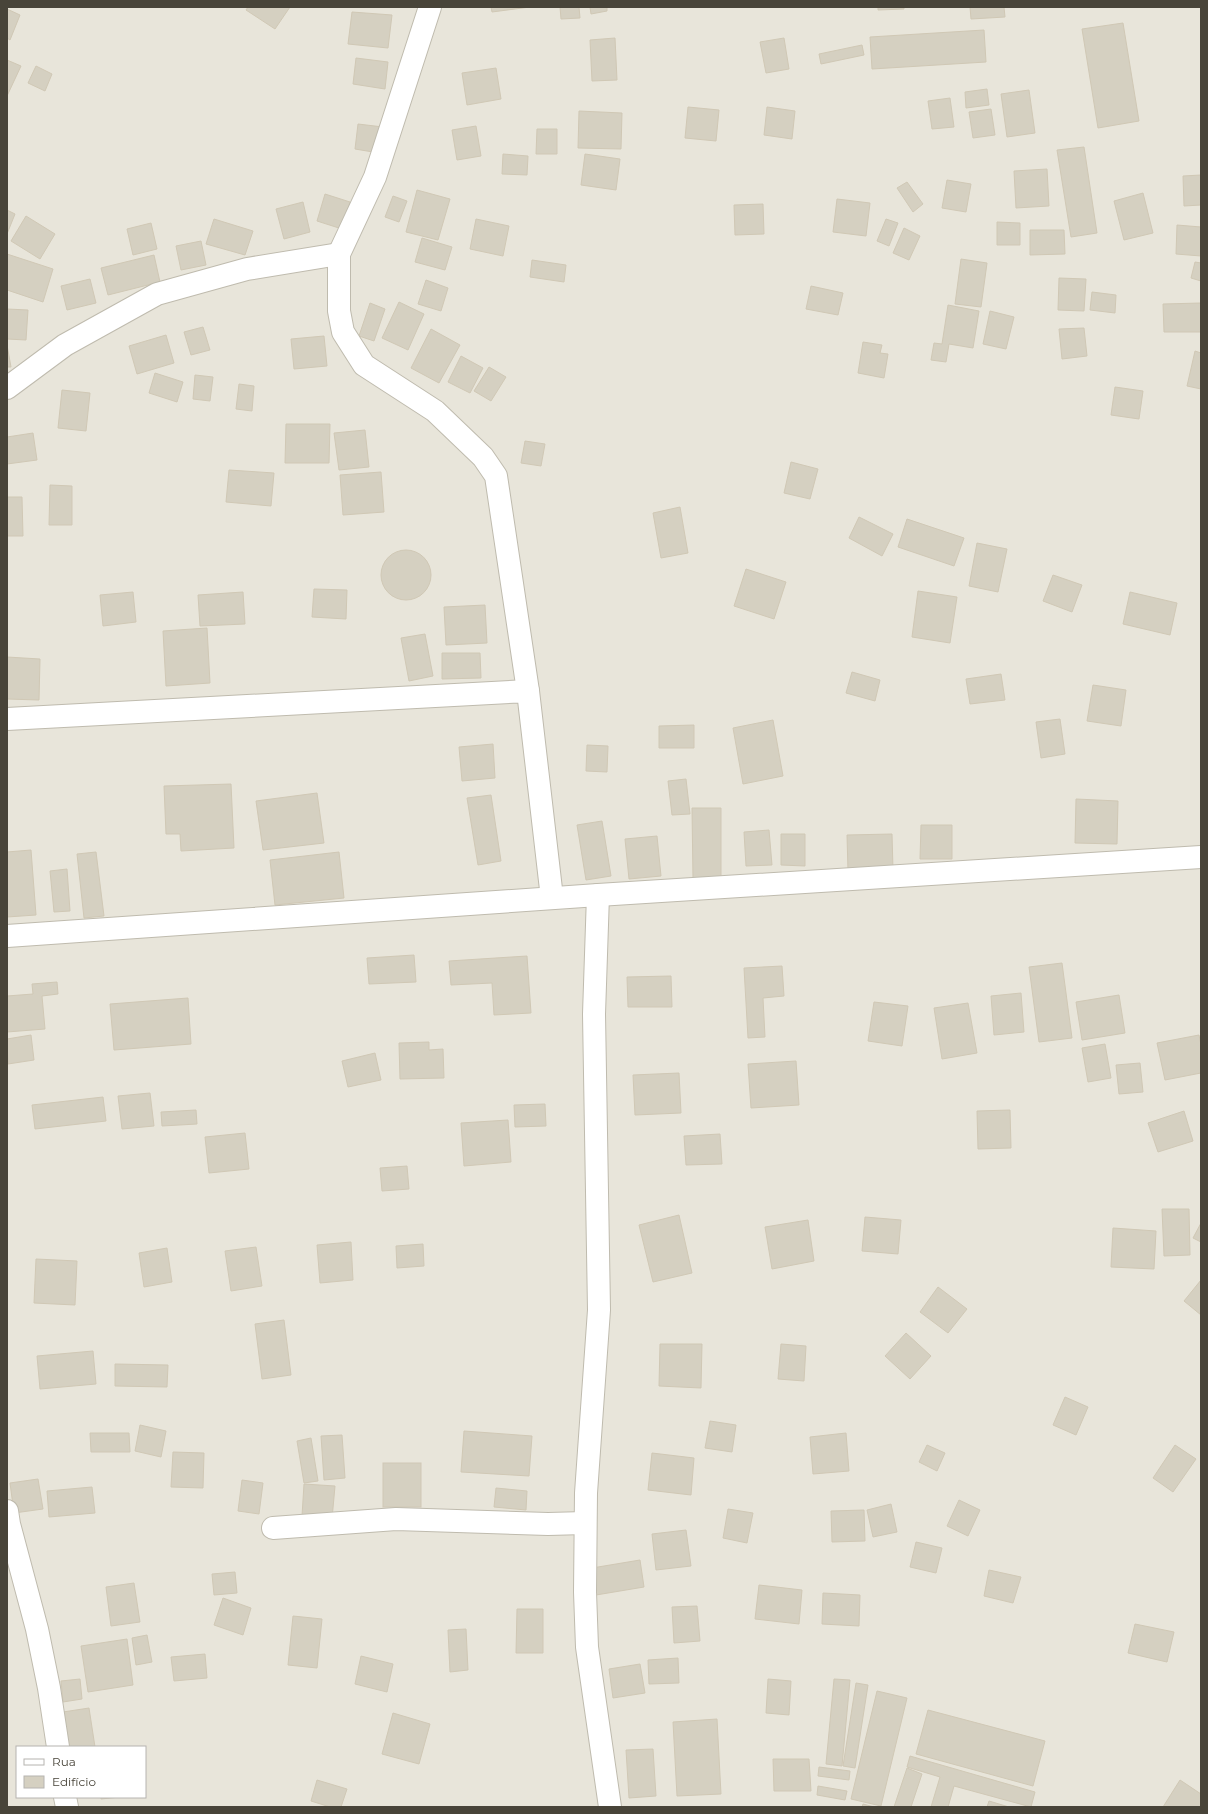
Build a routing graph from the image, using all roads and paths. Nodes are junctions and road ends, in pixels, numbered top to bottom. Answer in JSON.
{"nodes":[{"id":1,"x":430,"y":7,"type":"edge"},
{"id":2,"x":339,"y":254,"type":"junction"},
{"id":3,"x":7,"y":388,"type":"edge"},
{"id":4,"x":528,"y":690,"type":"junction"},
{"id":5,"x":7,"y":719,"type":"edge"},
{"id":6,"x":1201,"y":857,"type":"edge"},
{"id":7,"x":598,"y":895,"type":"junction"},
{"id":8,"x":552,"y":898,"type":"junction"},
{"id":9,"x":7,"y":936,"type":"edge"},
{"id":10,"x":8,"y":1520,"type":"edge"},
{"id":11,"x":585,"y":1523,"type":"junction"},
{"id":12,"x":274,"y":1528,"type":"dead end"},
{"id":13,"x":58,"y":1746,"type":"edge"},
{"id":14,"x":610,"y":1807,"type":"edge"}],
"edges":[{"from":1,"to":2,"type":"street"},
{"from":2,"to":3,"type":"street"},
{"from":2,"to":4,"type":"street"},
{"from":4,"to":5,"type":"street"},
{"from":4,"to":8,"type":"street"},
{"from":6,"to":7,"type":"street"},
{"from":7,"to":8,"type":"street"},
{"from":7,"to":11,"type":"street"},
{"from":8,"to":9,"type":"street"},
{"from":10,"to":13,"type":"street"},
{"from":11,"to":12,"type":"street"},
{"from":11,"to":14,"type":"street"}]}
